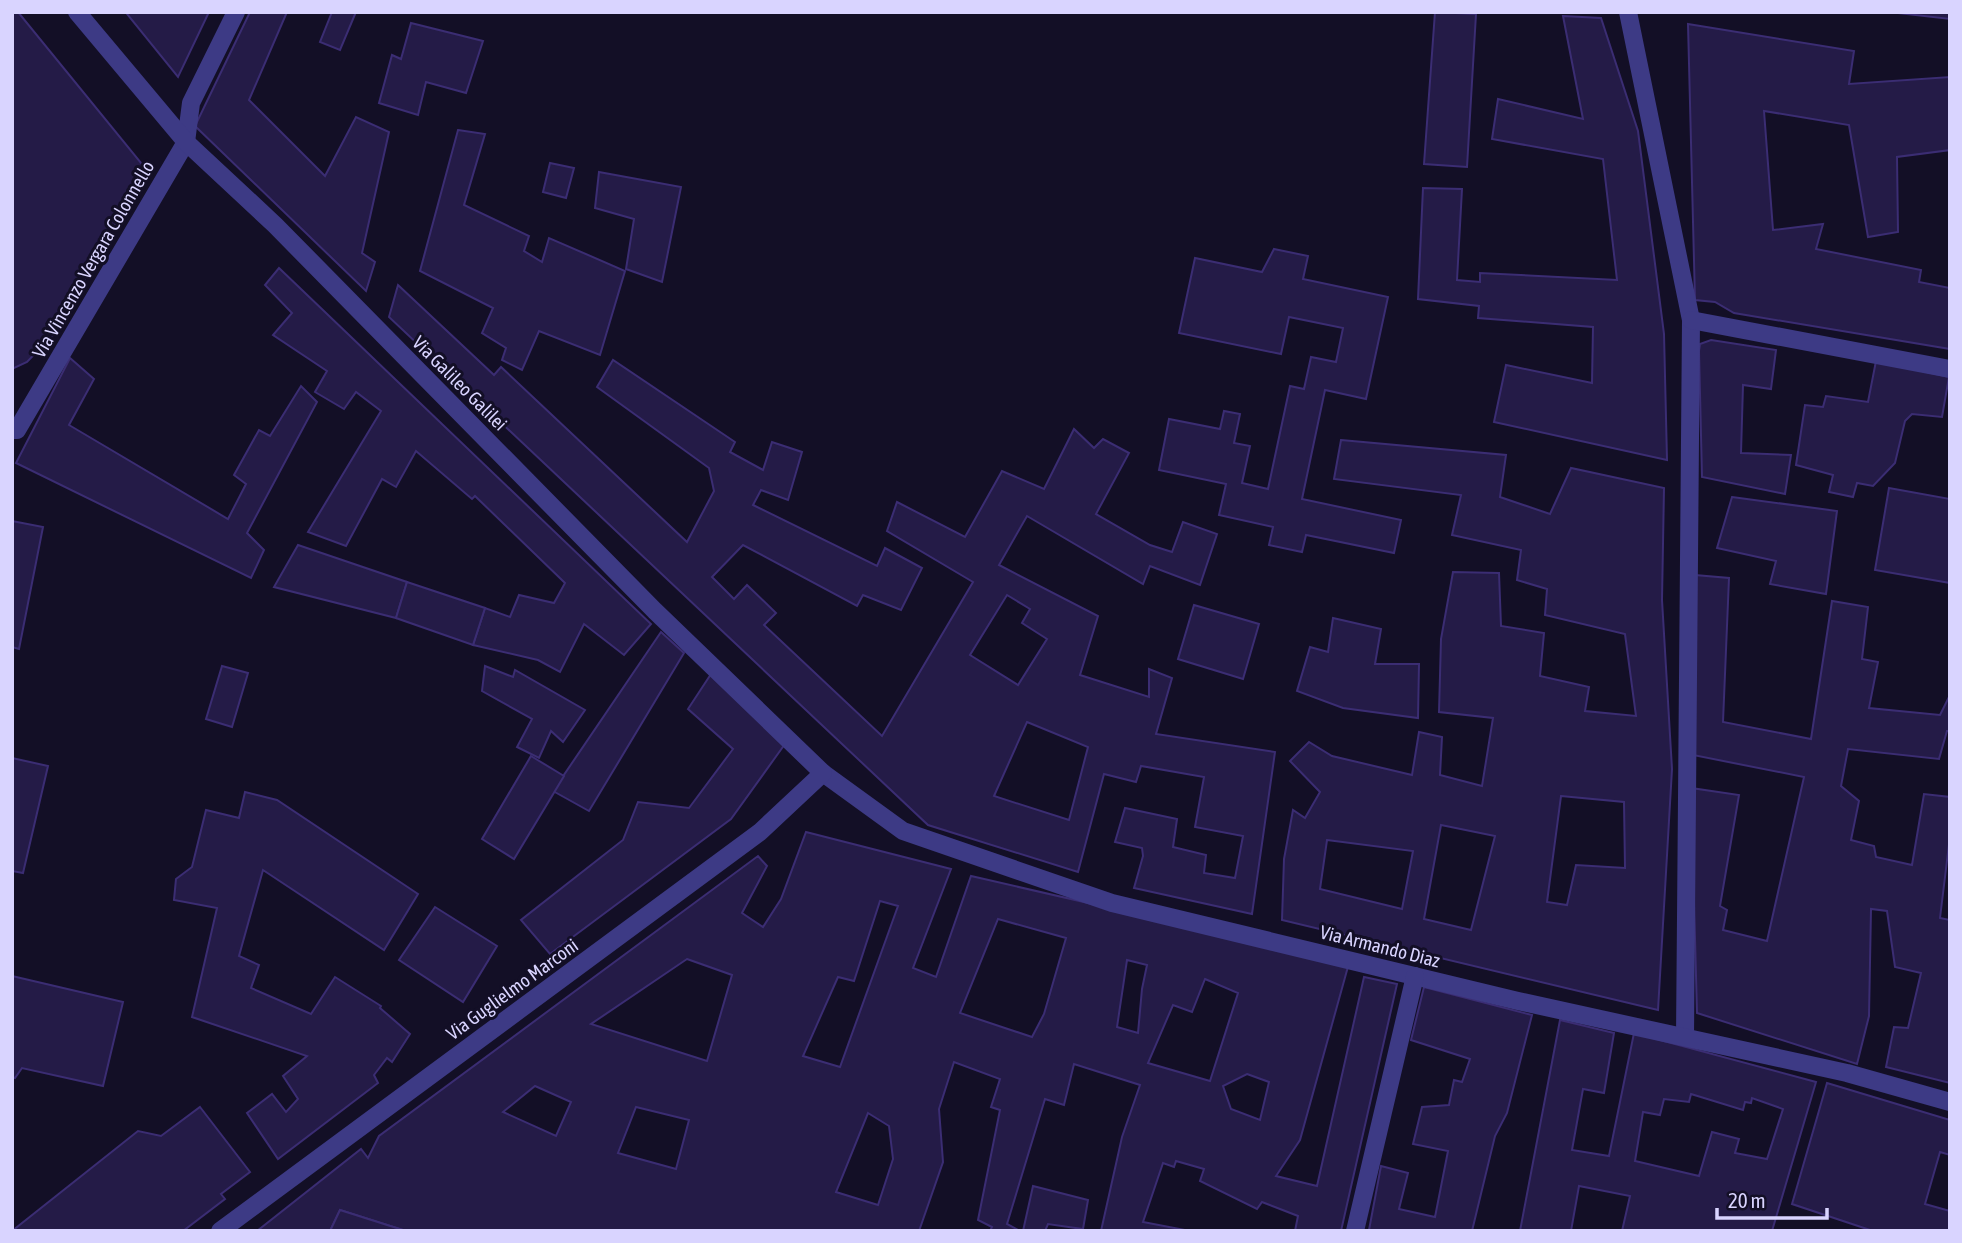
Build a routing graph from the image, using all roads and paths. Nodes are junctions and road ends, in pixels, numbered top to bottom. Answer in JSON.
{"nodes":[{"id":1,"x":77,"y":12,"type":"edge"},
{"id":2,"x":236,"y":12,"type":"edge"},
{"id":3,"x":1628,"y":12,"type":"edge"},
{"id":4,"x":186,"y":142,"type":"junction"},
{"id":5,"x":1691,"y":320,"type":"junction"},
{"id":6,"x":1950,"y":369,"type":"edge"},
{"id":7,"x":12,"y":430,"type":"edge"},
{"id":8,"x":823,"y":773,"type":"junction"},
{"id":9,"x":1415,"y":976,"type":"junction"},
{"id":10,"x":1685,"y":1037,"type":"junction"},
{"id":11,"x":1950,"y":1102,"type":"edge"},
{"id":12,"x":220,"y":1231,"type":"edge"},
{"id":13,"x":1354,"y":1231,"type":"edge"}],
"edges":[{"from":1,"to":4,"type":"street","name":"Via Galileo Galilei"},
{"from":2,"to":4,"type":"street"},
{"from":3,"to":5,"type":"street"},
{"from":4,"to":7,"type":"street","name":"Via Vincenzo Vergara Colonnello"},
{"from":4,"to":8,"type":"street","name":"Via Galileo Galilei"},
{"from":5,"to":6,"type":"street"},
{"from":5,"to":10,"type":"street"},
{"from":8,"to":9,"type":"street","name":"Via Armando Diaz"},
{"from":8,"to":12,"type":"street","name":"Via Guglielmo Marconi"},
{"from":9,"to":10,"type":"street","name":"Via Armando Diaz"},
{"from":9,"to":13,"type":"street"},
{"from":10,"to":11,"type":"street","name":"Via Armando Diaz"}]}
